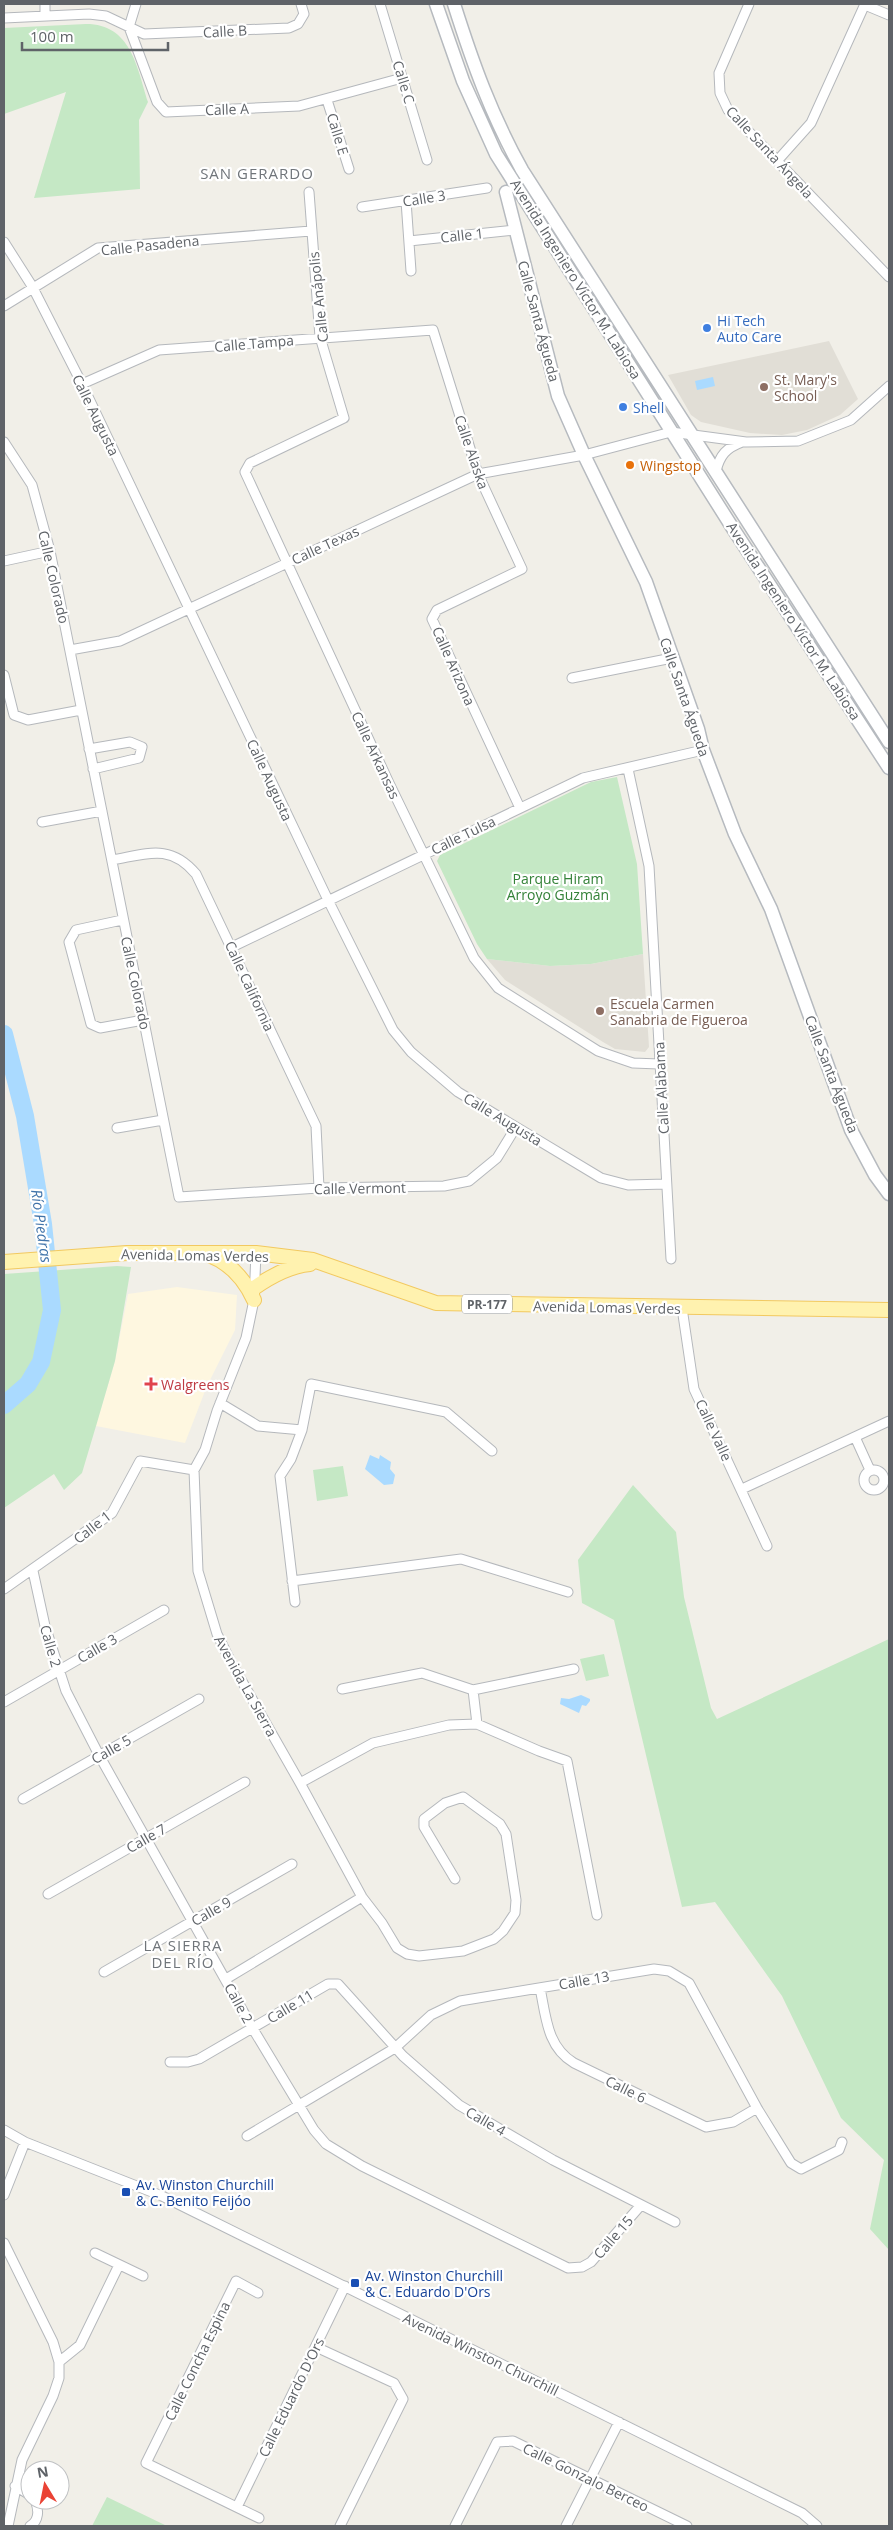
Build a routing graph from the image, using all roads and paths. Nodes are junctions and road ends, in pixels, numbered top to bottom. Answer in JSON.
{"nodes":[{"id":1,"x":45,"y":4,"type":"edge"},
{"id":2,"x":136,"y":4,"type":"edge"},
{"id":3,"x":301,"y":4,"type":"edge"},
{"id":4,"x":380,"y":4,"type":"edge"},
{"id":5,"x":436,"y":4,"type":"edge"},
{"id":6,"x":454,"y":4,"type":"edge"},
{"id":7,"x":749,"y":4,"type":"edge"},
{"id":8,"x":865,"y":4,"type":"edge"},
{"id":9,"x":45,"y":16,"type":"junction"},
{"id":10,"x":889,"y":16,"type":"edge"},
{"id":11,"x":4,"y":18,"type":"edge"},
{"id":12,"x":129,"y":27,"type":"junction"},
{"id":13,"x":402,"y":78,"type":"junction"},
{"id":14,"x":328,"y":100,"type":"junction"},
{"id":15,"x":427,"y":160,"type":"dead end"},
{"id":16,"x":777,"y":160,"type":"junction"},
{"id":17,"x":349,"y":169,"type":"dead end"},
{"id":18,"x":487,"y":188,"type":"dead end"},
{"id":19,"x":309,"y":192,"type":"dead end"},
{"id":20,"x":506,"y":192,"type":"dead end"},
{"id":21,"x":406,"y":202,"type":"junction"},
{"id":22,"x":362,"y":207,"type":"dead end"},
{"id":23,"x":515,"y":230,"type":"junction"},
{"id":24,"x":311,"y":231,"type":"junction"},
{"id":25,"x":409,"y":241,"type":"junction"},
{"id":26,"x":4,"y":242,"type":"edge"},
{"id":27,"x":411,"y":271,"type":"dead end"},
{"id":28,"x":889,"y":277,"type":"edge"},
{"id":29,"x":32,"y":286,"type":"junction"},
{"id":30,"x":4,"y":306,"type":"edge"},
{"id":31,"x":433,"y":330,"type":"joint"},
{"id":32,"x":320,"y":337,"type":"junction"},
{"id":33,"x":82,"y":384,"type":"junction"},
{"id":34,"x":889,"y":386,"type":"edge"},
{"id":35,"x":338,"y":400,"type":"joint"},
{"id":36,"x":671,"y":432,"type":"junction"},
{"id":37,"x":693,"y":435,"type":"junction"},
{"id":38,"x":4,"y":442,"type":"edge"},
{"id":39,"x":744,"y":442,"type":"junction"},
{"id":40,"x":584,"y":455,"type":"junction"},
{"id":41,"x":716,"y":471,"type":"junction"},
{"id":42,"x":478,"y":474,"type":"junction"},
{"id":43,"x":50,"y":551,"type":"junction"},
{"id":44,"x":4,"y":561,"type":"edge"},
{"id":45,"x":286,"y":564,"type":"junction"},
{"id":46,"x":522,"y":569,"type":"joint"},
{"id":47,"x":189,"y":610,"type":"junction"},
{"id":48,"x":70,"y":650,"type":"junction"},
{"id":49,"x":672,"y":658,"type":"junction"},
{"id":50,"x":4,"y":675,"type":"edge"},
{"id":51,"x":572,"y":678,"type":"dead end"},
{"id":52,"x":81,"y":710,"type":"junction"},
{"id":53,"x":889,"y":742,"type":"edge"},
{"id":54,"x":90,"y":749,"type":"junction"},
{"id":55,"x":703,"y":750,"type":"junction"},
{"id":56,"x":93,"y":768,"type":"junction"},
{"id":57,"x":889,"y":768,"type":"edge"},
{"id":58,"x":628,"y":769,"type":"junction"},
{"id":59,"x":520,"y":808,"type":"junction"},
{"id":60,"x":102,"y":811,"type":"junction"},
{"id":61,"x":42,"y":822,"type":"dead end"},
{"id":62,"x":424,"y":855,"type":"junction"},
{"id":63,"x":112,"y":860,"type":"junction"},
{"id":64,"x":328,"y":900,"type":"junction"},
{"id":65,"x":122,"y":920,"type":"junction"},
{"id":66,"x":232,"y":947,"type":"junction"},
{"id":67,"x":143,"y":1020,"type":"junction"},
{"id":68,"x":659,"y":1064,"type":"junction"},
{"id":69,"x":163,"y":1120,"type":"junction"},
{"id":70,"x":516,"y":1127,"type":"junction"},
{"id":71,"x":117,"y":1128,"type":"dead end"},
{"id":72,"x":666,"y":1184,"type":"junction"},
{"id":73,"x":319,"y":1188,"type":"junction"},
{"id":74,"x":889,"y":1194,"type":"edge"},
{"id":75,"x":179,"y":1196,"type":"joint"},
{"id":76,"x":203,"y":1253,"type":"junction"},
{"id":77,"x":256,"y":1253,"type":"junction"},
{"id":78,"x":671,"y":1259,"type":"dead end"},
{"id":79,"x":4,"y":1262,"type":"edge"},
{"id":80,"x":320,"y":1263,"type":"junction"},
{"id":81,"x":254,"y":1294,"type":"junction"},
{"id":82,"x":682,"y":1308,"type":"junction"},
{"id":83,"x":889,"y":1310,"type":"edge"},
{"id":84,"x":220,"y":1403,"type":"junction"},
{"id":85,"x":889,"y":1421,"type":"edge"},
{"id":86,"x":302,"y":1430,"type":"junction"},
{"id":87,"x":855,"y":1437,"type":"junction"},
{"id":88,"x":492,"y":1451,"type":"dead end"},
{"id":89,"x":194,"y":1470,"type":"junction"},
{"id":90,"x":870,"y":1470,"type":"dead end"},
{"id":91,"x":742,"y":1489,"type":"junction"},
{"id":92,"x":766,"y":1546,"type":"dead end"},
{"id":93,"x":32,"y":1570,"type":"junction"},
{"id":94,"x":292,"y":1581,"type":"junction"},
{"id":95,"x":4,"y":1589,"type":"edge"},
{"id":96,"x":568,"y":1592,"type":"dead end"},
{"id":97,"x":295,"y":1602,"type":"dead end"},
{"id":98,"x":164,"y":1610,"type":"dead end"},
{"id":99,"x":574,"y":1669,"type":"dead end"},
{"id":100,"x":58,"y":1670,"type":"junction"},
{"id":101,"x":342,"y":1690,"type":"dead end"},
{"id":102,"x":473,"y":1690,"type":"junction"},
{"id":103,"x":199,"y":1699,"type":"dead end"},
{"id":104,"x":4,"y":1702,"type":"edge"},
{"id":105,"x":477,"y":1724,"type":"junction"},
{"id":106,"x":99,"y":1756,"type":"junction"},
{"id":107,"x":245,"y":1782,"type":"dead end"},
{"id":108,"x":300,"y":1783,"type":"junction"},
{"id":109,"x":23,"y":1799,"type":"dead end"},
{"id":110,"x":147,"y":1838,"type":"junction"},
{"id":111,"x":292,"y":1864,"type":"dead end"},
{"id":112,"x":455,"y":1879,"type":"dead end"},
{"id":113,"x":48,"y":1894,"type":"dead end"},
{"id":114,"x":362,"y":1897,"type":"junction"},
{"id":115,"x":596,"y":1915,"type":"dead end"},
{"id":116,"x":194,"y":1921,"type":"junction"},
{"id":117,"x":104,"y":1972,"type":"dead end"},
{"id":118,"x":226,"y":1979,"type":"junction"},
{"id":119,"x":328,"y":1984,"type":"joint"},
{"id":120,"x":540,"y":1988,"type":"junction"},
{"id":121,"x":253,"y":2029,"type":"junction"},
{"id":122,"x":395,"y":2048,"type":"junction"},
{"id":123,"x":170,"y":2062,"type":"dead end"},
{"id":124,"x":298,"y":2104,"type":"junction"},
{"id":125,"x":757,"y":2108,"type":"junction"},
{"id":126,"x":4,"y":2130,"type":"edge"},
{"id":127,"x":247,"y":2136,"type":"dead end"},
{"id":128,"x":26,"y":2142,"type":"junction"},
{"id":129,"x":842,"y":2142,"type":"dead end"},
{"id":130,"x":4,"y":2195,"type":"edge"},
{"id":131,"x":641,"y":2205,"type":"junction"},
{"id":132,"x":675,"y":2222,"type":"dead end"},
{"id":133,"x":4,"y":2243,"type":"edge"},
{"id":134,"x":95,"y":2253,"type":"dead end"},
{"id":135,"x":119,"y":2265,"type":"junction"},
{"id":136,"x":582,"y":2267,"type":"joint"},
{"id":137,"x":143,"y":2276,"type":"dead end"},
{"id":138,"x":345,"y":2286,"type":"junction"},
{"id":139,"x":258,"y":2292,"type":"dead end"},
{"id":140,"x":316,"y":2347,"type":"junction"},
{"id":141,"x":59,"y":2362,"type":"junction"},
{"id":142,"x":619,"y":2422,"type":"junction"},
{"id":143,"x":590,"y":2478,"type":"junction"},
{"id":144,"x":15,"y":2486,"type":"junction"},
{"id":145,"x":20,"y":2489,"type":"edge"},
{"id":146,"x":237,"y":2508,"type":"junction"},
{"id":147,"x":37,"y":2510,"type":"edge"},
{"id":148,"x":259,"y":2518,"type":"dead end"},
{"id":149,"x":682,"y":2525,"type":"edge"},
{"id":150,"x":8,"y":2526,"type":"edge"},
{"id":151,"x":30,"y":2526,"type":"edge"},
{"id":152,"x":340,"y":2526,"type":"edge"},
{"id":153,"x":455,"y":2526,"type":"edge"},
{"id":154,"x":566,"y":2526,"type":"edge"},
{"id":155,"x":817,"y":2526,"type":"edge"}],
"edges":[{"from":1,"to":9,"type":"street"},
{"from":2,"to":12,"type":"street"},
{"from":3,"to":12,"type":"street","name":"Calle B"},
{"from":4,"to":13,"type":"street","name":"Calle C"},
{"from":5,"to":36,"type":"main road","name":"Avenida Ingeniero Víctor M. Labiosa"},
{"from":6,"to":37,"type":"main road","name":"Avenida Ingeniero Víctor M. Labiosa"},
{"from":7,"to":16,"type":"street","name":"Calle Santa Ángela"},
{"from":8,"to":10,"type":"street"},
{"from":8,"to":16,"type":"street"},
{"from":9,"to":11,"type":"street"},
{"from":9,"to":12,"type":"street"},
{"from":12,"to":14,"type":"street","name":"Calle A"},
{"from":13,"to":14,"type":"street","name":"Calle A"},
{"from":13,"to":15,"type":"street","name":"Calle C"},
{"from":14,"to":17,"type":"street","name":"Calle E"},
{"from":16,"to":28,"type":"street","name":"Calle Santa Ángela"},
{"from":18,"to":21,"type":"street","name":"Calle 3"},
{"from":19,"to":24,"type":"street","name":"Calle Anápolis"},
{"from":20,"to":23,"type":"main road","name":"Calle Santa Águeda"},
{"from":21,"to":22,"type":"street","name":"Calle 3"},
{"from":21,"to":25,"type":"street"},
{"from":23,"to":25,"type":"street","name":"Calle 1"},
{"from":23,"to":40,"type":"main road","name":"Calle Santa Águeda"},
{"from":24,"to":29,"type":"street","name":"Calle Pasadena"},
{"from":24,"to":32,"type":"street","name":"Calle Anápolis"},
{"from":25,"to":27,"type":"street"},
{"from":26,"to":29,"type":"street","name":"Calle Augusta"},
{"from":29,"to":30,"type":"street","name":"Calle Pasadena"},
{"from":29,"to":33,"type":"street","name":"Calle Augusta"},
{"from":31,"to":32,"type":"street","name":"Calle Tampa"},
{"from":31,"to":42,"type":"street","name":"Calle Alaska"},
{"from":32,"to":33,"type":"street","name":"Calle Tampa"},
{"from":32,"to":35,"type":"street","name":"Calle Anápolis"},
{"from":33,"to":47,"type":"street","name":"Calle Augusta"},
{"from":34,"to":39,"type":"street"},
{"from":35,"to":45,"type":"street","name":"Calle Arkansas"},
{"from":36,"to":37,"type":"street"},
{"from":36,"to":40,"type":"street","name":"Calle Texas"},
{"from":36,"to":57,"type":"main road","name":"Avenida Ingeniero Víctor M. Labiosa"},
{"from":37,"to":39,"type":"street"},
{"from":37,"to":41,"type":"main road","name":"Avenida Ingeniero Víctor M. Labiosa"},
{"from":38,"to":43,"type":"street","name":"Calle Colorado"},
{"from":39,"to":41,"type":"street"},
{"from":40,"to":42,"type":"street","name":"Calle Texas"},
{"from":40,"to":49,"type":"main road","name":"Calle Santa Águeda"},
{"from":41,"to":53,"type":"main road","name":"Avenida Ingeniero Víctor M. Labiosa"},
{"from":42,"to":45,"type":"street","name":"Calle Texas"},
{"from":42,"to":46,"type":"street","name":"Calle Alaska"},
{"from":43,"to":44,"type":"street"},
{"from":43,"to":48,"type":"street","name":"Calle Colorado"},
{"from":45,"to":47,"type":"street","name":"Calle Texas"},
{"from":45,"to":62,"type":"street","name":"Calle Arkansas"},
{"from":46,"to":59,"type":"street","name":"Calle Arizona"},
{"from":47,"to":48,"type":"street","name":"Calle Texas"},
{"from":47,"to":64,"type":"street","name":"Calle Augusta"},
{"from":48,"to":52,"type":"street","name":"Calle Colorado"},
{"from":49,"to":51,"type":"street"},
{"from":49,"to":55,"type":"main road","name":"Calle Santa Águeda"},
{"from":50,"to":52,"type":"street"},
{"from":52,"to":54,"type":"street","name":"Calle Colorado"},
{"from":54,"to":56,"type":"street","name":"Calle Colorado"},
{"from":54,"to":56,"type":"street"},
{"from":55,"to":58,"type":"street","name":"Calle Tulsa"},
{"from":55,"to":74,"type":"main road","name":"Calle Santa Águeda"},
{"from":56,"to":60,"type":"street","name":"Calle Colorado"},
{"from":58,"to":59,"type":"street","name":"Calle Tulsa"},
{"from":58,"to":68,"type":"street","name":"Calle Alabama"},
{"from":59,"to":62,"type":"street","name":"Calle Tulsa"},
{"from":60,"to":61,"type":"street"},
{"from":60,"to":63,"type":"street","name":"Calle Colorado"},
{"from":62,"to":64,"type":"street","name":"Calle Tulsa"},
{"from":62,"to":68,"type":"street","name":"Calle Arkansas"},
{"from":63,"to":65,"type":"street","name":"Calle Colorado"},
{"from":63,"to":66,"type":"street","name":"Calle California"},
{"from":64,"to":66,"type":"street","name":"Calle Tulsa"},
{"from":64,"to":70,"type":"street","name":"Calle Augusta"},
{"from":65,"to":67,"type":"street","name":"Calle Colorado"},
{"from":65,"to":67,"type":"street"},
{"from":66,"to":73,"type":"street","name":"Calle California"},
{"from":67,"to":69,"type":"street","name":"Calle Colorado"},
{"from":68,"to":72,"type":"street","name":"Calle Alabama"},
{"from":69,"to":71,"type":"street"},
{"from":69,"to":75,"type":"street","name":"Calle Colorado"},
{"from":70,"to":72,"type":"street","name":"Calle Augusta"},
{"from":70,"to":73,"type":"street","name":"Calle Vermont"},
{"from":72,"to":78,"type":"street","name":"Calle Alabama"},
{"from":73,"to":75,"type":"street","name":"Calle Vermont"},
{"from":76,"to":77,"type":"main road","name":"Avenida Lomas Verdes","number":"PR-177"},
{"from":76,"to":79,"type":"main road","name":"Avenida Lomas Verdes","number":"PR-177"},
{"from":76,"to":81,"type":"main road"},
{"from":77,"to":80,"type":"main road","name":"Avenida Lomas Verdes","number":"PR-177"},
{"from":77,"to":81,"type":"street"},
{"from":80,"to":81,"type":"main road"},
{"from":80,"to":82,"type":"main road","name":"Avenida Lomas Verdes","number":"PR-177"},
{"from":81,"to":84,"type":"street"},
{"from":82,"to":83,"type":"main road","name":"Avenida Lomas Verdes","number":"PR-177"},
{"from":82,"to":91,"type":"street","name":"Calle Valle"},
{"from":84,"to":86,"type":"street"},
{"from":84,"to":89,"type":"street"},
{"from":85,"to":87,"type":"street"},
{"from":86,"to":88,"type":"street"},
{"from":86,"to":94,"type":"street"},
{"from":87,"to":90,"type":"street"},
{"from":87,"to":91,"type":"street"},
{"from":89,"to":93,"type":"street","name":"Calle 1"},
{"from":89,"to":108,"type":"street","name":"Avenida La Sierra"},
{"from":91,"to":92,"type":"street","name":"Calle Valle"},
{"from":93,"to":95,"type":"street","name":"Calle 1"},
{"from":93,"to":100,"type":"street","name":"Calle 2"},
{"from":94,"to":96,"type":"street"},
{"from":94,"to":97,"type":"street"},
{"from":98,"to":100,"type":"street","name":"Calle 3"},
{"from":99,"to":102,"type":"street"},
{"from":100,"to":104,"type":"street","name":"Calle 3"},
{"from":100,"to":106,"type":"street","name":"Calle 2"},
{"from":101,"to":102,"type":"street"},
{"from":102,"to":105,"type":"street"},
{"from":103,"to":106,"type":"street","name":"Calle 5"},
{"from":105,"to":108,"type":"street"},
{"from":105,"to":115,"type":"street"},
{"from":106,"to":109,"type":"street","name":"Calle 5"},
{"from":106,"to":110,"type":"street","name":"Calle 2"},
{"from":107,"to":110,"type":"street","name":"Calle 7"},
{"from":108,"to":114,"type":"street","name":"Avenida La Sierra"},
{"from":110,"to":113,"type":"street","name":"Calle 7"},
{"from":110,"to":116,"type":"street","name":"Calle 2"},
{"from":111,"to":116,"type":"street","name":"Calle 9"},
{"from":112,"to":114,"type":"street","name":"Avenida La Sierra"},
{"from":114,"to":118,"type":"street"},
{"from":116,"to":117,"type":"street","name":"Calle 9"},
{"from":116,"to":118,"type":"street","name":"Calle 2"},
{"from":118,"to":121,"type":"street","name":"Calle 2"},
{"from":119,"to":121,"type":"street","name":"Calle 11"},
{"from":119,"to":122,"type":"street","name":"Calle 4"},
{"from":120,"to":122,"type":"street","name":"Calle 13"},
{"from":120,"to":125,"type":"street","name":"Calle 6"},
{"from":120,"to":125,"type":"street","name":"Calle 13"},
{"from":121,"to":123,"type":"street","name":"Calle 11"},
{"from":121,"to":124,"type":"street","name":"Calle 2"},
{"from":122,"to":124,"type":"street","name":"Calle 13"},
{"from":122,"to":131,"type":"street","name":"Calle 4"},
{"from":124,"to":127,"type":"street","name":"Calle 13"},
{"from":124,"to":136,"type":"street","name":"Calle 2"},
{"from":125,"to":129,"type":"street","name":"Calle 13"},
{"from":126,"to":128,"type":"street","name":"Avenida Winston Churchill"},
{"from":128,"to":130,"type":"street"},
{"from":128,"to":138,"type":"street","name":"Avenida Winston Churchill"},
{"from":131,"to":132,"type":"street","name":"Calle 4"},
{"from":131,"to":136,"type":"street","name":"Calle 15"},
{"from":133,"to":141,"type":"street"},
{"from":134,"to":135,"type":"street"},
{"from":135,"to":137,"type":"street"},
{"from":135,"to":141,"type":"street"},
{"from":138,"to":140,"type":"street","name":"Calle Eduardo D'Ors"},
{"from":138,"to":142,"type":"street","name":"Avenida Winston Churchill"},
{"from":139,"to":146,"type":"street","name":"Calle Concha Espina"},
{"from":140,"to":146,"type":"street","name":"Calle Eduardo D'Ors"},
{"from":140,"to":152,"type":"street"},
{"from":141,"to":144,"type":"street"},
{"from":142,"to":143,"type":"street"},
{"from":142,"to":155,"type":"street","name":"Avenida Winston Churchill"},
{"from":143,"to":149,"type":"street","name":"Calle Gonzalo Berceo"},
{"from":143,"to":153,"type":"street","name":"Calle Gonzalo Berceo"},
{"from":143,"to":154,"type":"street"},
{"from":144,"to":145,"type":"street"},
{"from":144,"to":150,"type":"street"},
{"from":146,"to":148,"type":"street"},
{"from":147,"to":151,"type":"street"}]}
